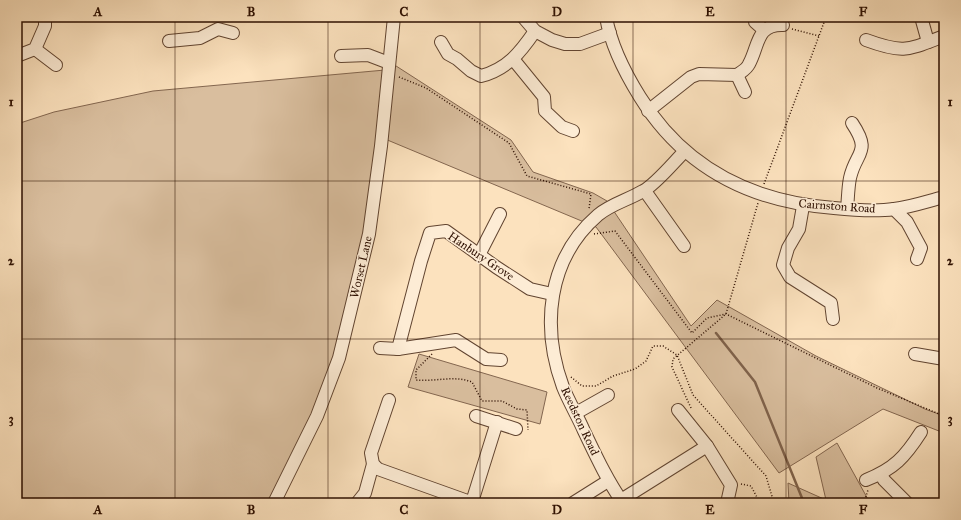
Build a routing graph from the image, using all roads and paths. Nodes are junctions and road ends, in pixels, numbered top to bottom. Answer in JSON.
{"nodes":[{"id":1,"x":45,"y":17,"type":"edge"},
{"id":2,"x":394,"y":17,"type":"edge"},
{"id":3,"x":523,"y":17,"type":"edge"},
{"id":4,"x":606,"y":17,"type":"edge"},
{"id":5,"x":826,"y":17,"type":"edge"},
{"id":6,"x":921,"y":17,"type":"edge"},
{"id":7,"x":219,"y":23,"type":"edge"},
{"id":8,"x":783,"y":26,"type":"joint"},
{"id":9,"x":535,"y":32,"type":"junction"},
{"id":10,"x":233,"y":33,"type":"dead end"},
{"id":11,"x":610,"y":33,"type":"junction"},
{"id":12,"x":819,"y":36,"type":"junction"},
{"id":13,"x":944,"y":36,"type":"edge"},
{"id":14,"x":866,"y":40,"type":"dead end"},
{"id":15,"x":169,"y":41,"type":"dead end"},
{"id":16,"x":441,"y":42,"type":"dead end"},
{"id":17,"x":928,"y":42,"type":"junction"},
{"id":18,"x":35,"y":49,"type":"junction"},
{"id":19,"x":17,"y":56,"type":"edge"},
{"id":20,"x":341,"y":56,"type":"dead end"},
{"id":21,"x":513,"y":59,"type":"junction"},
{"id":22,"x":56,"y":64,"type":"dead end"},
{"id":23,"x":388,"y":68,"type":"junction"},
{"id":24,"x":737,"y":75,"type":"junction"},
{"id":25,"x":745,"y":92,"type":"dead end"},
{"id":26,"x":648,"y":111,"type":"junction"},
{"id":27,"x":852,"y":123,"type":"dead end"},
{"id":28,"x":565,"y":131,"type":"dead end"},
{"id":29,"x":684,"y":152,"type":"junction"},
{"id":30,"x":645,"y":191,"type":"junction"},
{"id":31,"x":760,"y":194,"type":"junction"},
{"id":32,"x":944,"y":197,"type":"edge"},
{"id":33,"x":803,"y":206,"type":"junction"},
{"id":34,"x":847,"y":209,"type":"junction"},
{"id":35,"x":894,"y":209,"type":"junction"},
{"id":36,"x":500,"y":214,"type":"dead end"},
{"id":37,"x":588,"y":215,"type":"dead end"},
{"id":38,"x":590,"y":234,"type":"dead end"},
{"id":39,"x":684,"y":246,"type":"dead end"},
{"id":40,"x":479,"y":255,"type":"junction"},
{"id":41,"x":917,"y":259,"type":"dead end"},
{"id":42,"x":552,"y":294,"type":"junction"},
{"id":43,"x":726,"y":314,"type":"junction"},
{"id":44,"x":833,"y":320,"type":"dead end"},
{"id":45,"x":431,"y":345,"type":"junction"},
{"id":46,"x":380,"y":348,"type":"dead end"},
{"id":47,"x":398,"y":349,"type":"junction"},
{"id":48,"x":915,"y":354,"type":"dead end"},
{"id":49,"x":677,"y":355,"type":"junction"},
{"id":50,"x":944,"y":359,"type":"edge"},
{"id":51,"x":501,"y":360,"type":"dead end"},
{"id":52,"x":566,"y":374,"type":"dead end"},
{"id":53,"x":608,"y":395,"type":"dead end"},
{"id":54,"x":389,"y":400,"type":"dead end"},
{"id":55,"x":678,"y":410,"type":"dead end"},
{"id":56,"x":576,"y":413,"type":"junction"},
{"id":57,"x":694,"y":414,"type":"dead end"},
{"id":58,"x":476,"y":416,"type":"dead end"},
{"id":59,"x":944,"y":416,"type":"edge"},
{"id":60,"x":497,"y":422,"type":"junction"},
{"id":61,"x":516,"y":429,"type":"dead end"},
{"id":62,"x":528,"y":430,"type":"dead end"},
{"id":63,"x":921,"y":432,"type":"dead end"},
{"id":64,"x":706,"y":446,"type":"junction"},
{"id":65,"x":372,"y":464,"type":"junction"},
{"id":66,"x":881,"y":474,"type":"junction"},
{"id":67,"x":608,"y":481,"type":"junction"},
{"id":68,"x":868,"y":483,"type":"joint"},
{"id":69,"x":740,"y":484,"type":"dead end"},
{"id":70,"x":472,"y":502,"type":"edge"},
{"id":71,"x":622,"y":502,"type":"edge"},
{"id":72,"x":274,"y":503,"type":"edge"},
{"id":73,"x":358,"y":503,"type":"edge"},
{"id":74,"x":573,"y":503,"type":"edge"},
{"id":75,"x":726,"y":503,"type":"edge"},
{"id":76,"x":760,"y":503,"type":"edge"},
{"id":77,"x":774,"y":503,"type":"edge"},
{"id":78,"x":864,"y":503,"type":"edge"},
{"id":79,"x":907,"y":503,"type":"edge"}],
"edges":[{"from":1,"to":18,"type":"street"},
{"from":2,"to":23,"type":"street","name":"Worset Lane"},
{"from":3,"to":9,"type":"street"},
{"from":4,"to":11,"type":"street","name":"Cairnston Road"},
{"from":5,"to":12,"type":"path"},
{"from":6,"to":17,"type":"street"},
{"from":7,"to":10,"type":"street"},
{"from":7,"to":15,"type":"street"},
{"from":8,"to":12,"type":"path"},
{"from":8,"to":24,"type":"street"},
{"from":9,"to":11,"type":"street"},
{"from":9,"to":21,"type":"street"},
{"from":11,"to":26,"type":"street","name":"Cairnston Road"},
{"from":12,"to":31,"type":"path"},
{"from":13,"to":17,"type":"street"},
{"from":14,"to":17,"type":"street"},
{"from":16,"to":21,"type":"street"},
{"from":18,"to":19,"type":"street"},
{"from":18,"to":22,"type":"street"},
{"from":20,"to":23,"type":"street"},
{"from":21,"to":28,"type":"street"},
{"from":23,"to":37,"type":"path"},
{"from":23,"to":72,"type":"street","name":"Worset Lane"},
{"from":24,"to":25,"type":"street"},
{"from":24,"to":26,"type":"street"},
{"from":26,"to":29,"type":"street","name":"Cairnston Road"},
{"from":27,"to":34,"type":"street"},
{"from":29,"to":30,"type":"street","name":"Reedston Road"},
{"from":29,"to":31,"type":"street","name":"Cairnston Road"},
{"from":30,"to":39,"type":"street"},
{"from":30,"to":42,"type":"street","name":"Reedston Road"},
{"from":31,"to":33,"type":"street","name":"Cairnston Road"},
{"from":31,"to":43,"type":"path"},
{"from":32,"to":35,"type":"street","name":"Cairnston Road"},
{"from":33,"to":34,"type":"street","name":"Cairnston Road"},
{"from":33,"to":44,"type":"street"},
{"from":34,"to":35,"type":"street","name":"Cairnston Road"},
{"from":35,"to":41,"type":"street"},
{"from":36,"to":40,"type":"street"},
{"from":38,"to":43,"type":"path"},
{"from":40,"to":42,"type":"street","name":"Hanbury Grove"},
{"from":40,"to":47,"type":"street","name":"Hanbury Grove"},
{"from":42,"to":56,"type":"street","name":"Reedston Road"},
{"from":43,"to":49,"type":"path"},
{"from":43,"to":59,"type":"path"},
{"from":45,"to":47,"type":"street"},
{"from":45,"to":51,"type":"street"},
{"from":45,"to":62,"type":"path"},
{"from":46,"to":47,"type":"street"},
{"from":48,"to":50,"type":"street"},
{"from":49,"to":52,"type":"path"},
{"from":49,"to":57,"type":"path"},
{"from":49,"to":77,"type":"path"},
{"from":53,"to":56,"type":"street"},
{"from":54,"to":65,"type":"street"},
{"from":55,"to":64,"type":"street"},
{"from":56,"to":67,"type":"street","name":"Reedston Road"},
{"from":58,"to":60,"type":"street"},
{"from":60,"to":61,"type":"street"},
{"from":60,"to":70,"type":"street"},
{"from":63,"to":66,"type":"street"},
{"from":64,"to":71,"type":"street"},
{"from":64,"to":75,"type":"street"},
{"from":65,"to":70,"type":"street"},
{"from":65,"to":73,"type":"street"},
{"from":66,"to":68,"type":"street"},
{"from":66,"to":79,"type":"street"},
{"from":67,"to":71,"type":"street","name":"Reedston Road"},
{"from":67,"to":74,"type":"street"},
{"from":68,"to":78,"type":"path"},
{"from":69,"to":76,"type":"path"}]}
